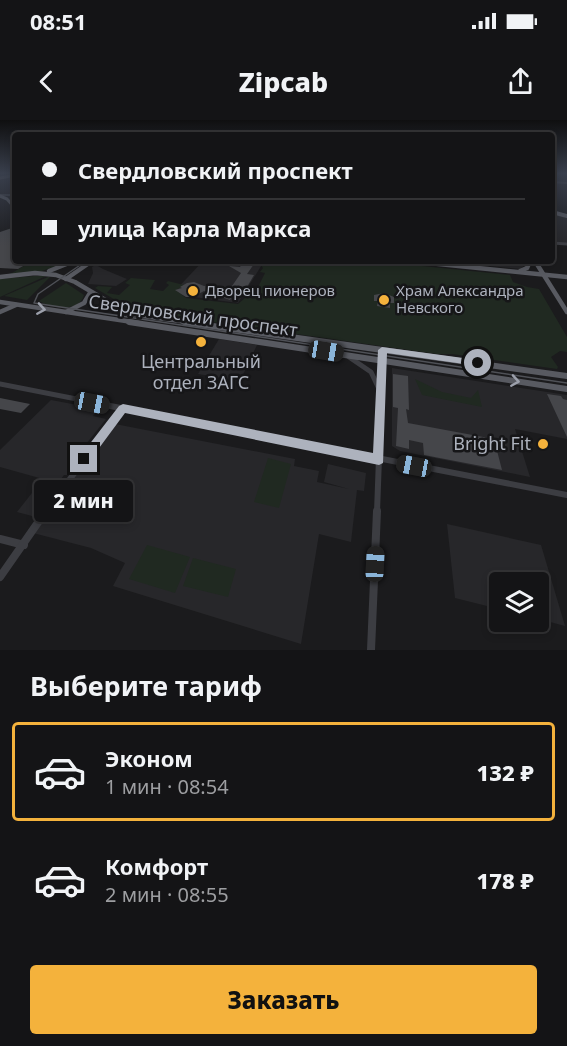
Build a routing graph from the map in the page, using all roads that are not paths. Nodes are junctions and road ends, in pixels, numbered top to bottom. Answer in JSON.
{"nodes":[{"id":1,"x":4,"y":198,"type":"edge"},
{"id":2,"x":12,"y":198,"type":"edge"},
{"id":3,"x":9,"y":201,"type":"junction"},
{"id":4,"x":12,"y":205,"type":"edge"},
{"id":5,"x":68,"y":264,"type":"edge"},
{"id":6,"x":88,"y":264,"type":"edge"},
{"id":7,"x":437,"y":264,"type":"edge"},
{"id":8,"x":528,"y":264,"type":"edge"},
{"id":9,"x":539,"y":264,"type":"edge"},
{"id":10,"x":512,"y":272,"type":"junction"},
{"id":11,"x":34,"y":274,"type":"junction"},
{"id":12,"x":546,"y":275,"type":"junction"},
{"id":13,"x":0,"y":277,"type":"edge"},
{"id":14,"x":567,"y":277,"type":"edge"},
{"id":15,"x":66,"y":279,"type":"junction"},
{"id":16,"x":90,"y":293,"type":"junction"},
{"id":17,"x":0,"y":302,"type":"edge"},
{"id":18,"x":567,"y":303,"type":"edge"},
{"id":19,"x":18,"y":305,"type":"junction"},
{"id":20,"x":0,"y":312,"type":"edge"},
{"id":21,"x":567,"y":312,"type":"edge"},
{"id":22,"x":64,"y":313,"type":"junction"},
{"id":23,"x":382,"y":350,"type":"junction"},
{"id":24,"x":342,"y":354,"type":"junction"},
{"id":25,"x":382,"y":360,"type":"junction"},
{"id":26,"x":567,"y":376,"type":"edge"},
{"id":27,"x":0,"y":384,"type":"edge"},
{"id":28,"x":565,"y":389,"type":"edge"},
{"id":29,"x":380,"y":392,"type":"junction"},
{"id":30,"x":123,"y":408,"type":"junction"},
{"id":31,"x":379,"y":460,"type":"junction"},
{"id":32,"x":567,"y":495,"type":"edge"},
{"id":33,"x":0,"y":539,"type":"edge"},
{"id":34,"x":24,"y":545,"type":"junction"},
{"id":35,"x":0,"y":578,"type":"edge"},
{"id":36,"x":371,"y":650,"type":"edge"}],
"edges":[{"from":1,"to":3,"type":"main road"},
{"from":2,"to":3,"type":"street"},
{"from":3,"to":4,"type":"main road"},
{"from":5,"to":11,"type":"main road"},
{"from":6,"to":15,"type":"main road"},
{"from":7,"to":10,"type":"main road"},
{"from":8,"to":10,"type":"main road"},
{"from":9,"to":12,"type":"main road"},
{"from":10,"to":12,"type":"main road"},
{"from":11,"to":13,"type":"main road","name":"Свердловский проспект"},
{"from":11,"to":15,"type":"main road","name":"Свердловский проспект"},
{"from":12,"to":14,"type":"main road"},
{"from":12,"to":18,"type":"main road"},
{"from":12,"to":21,"type":"main road"},
{"from":15,"to":16,"type":"main road","name":"Свердловский проспект"},
{"from":16,"to":22,"type":"main road","name":"Свердловский проспект"},
{"from":16,"to":23,"type":"main road","name":"Свердловский проспект"},
{"from":17,"to":19,"type":"main road","name":"Свердловский проспект"},
{"from":19,"to":20,"type":"main road"},
{"from":19,"to":22,"type":"main road","name":"Свердловский проспект","one_way":true},
{"from":22,"to":24,"type":"main road","name":"Свердловский проспект"},
{"from":23,"to":25,"type":"main road"},
{"from":23,"to":26,"type":"main road","name":"Свердловский проспект"},
{"from":24,"to":25,"type":"main road","name":"Свердловский проспект"},
{"from":24,"to":29,"type":"street"},
{"from":25,"to":28,"type":"main road","name":"Свердловский проспект","one_way":true},
{"from":25,"to":29,"type":"street"},
{"from":27,"to":30,"type":"street"},
{"from":29,"to":31,"type":"street"},
{"from":30,"to":31,"type":"street"},
{"from":30,"to":34,"type":"street"},
{"from":31,"to":32,"type":"street"},
{"from":31,"to":36,"type":"street"},
{"from":33,"to":34,"type":"street"},
{"from":34,"to":35,"type":"street"}]}
